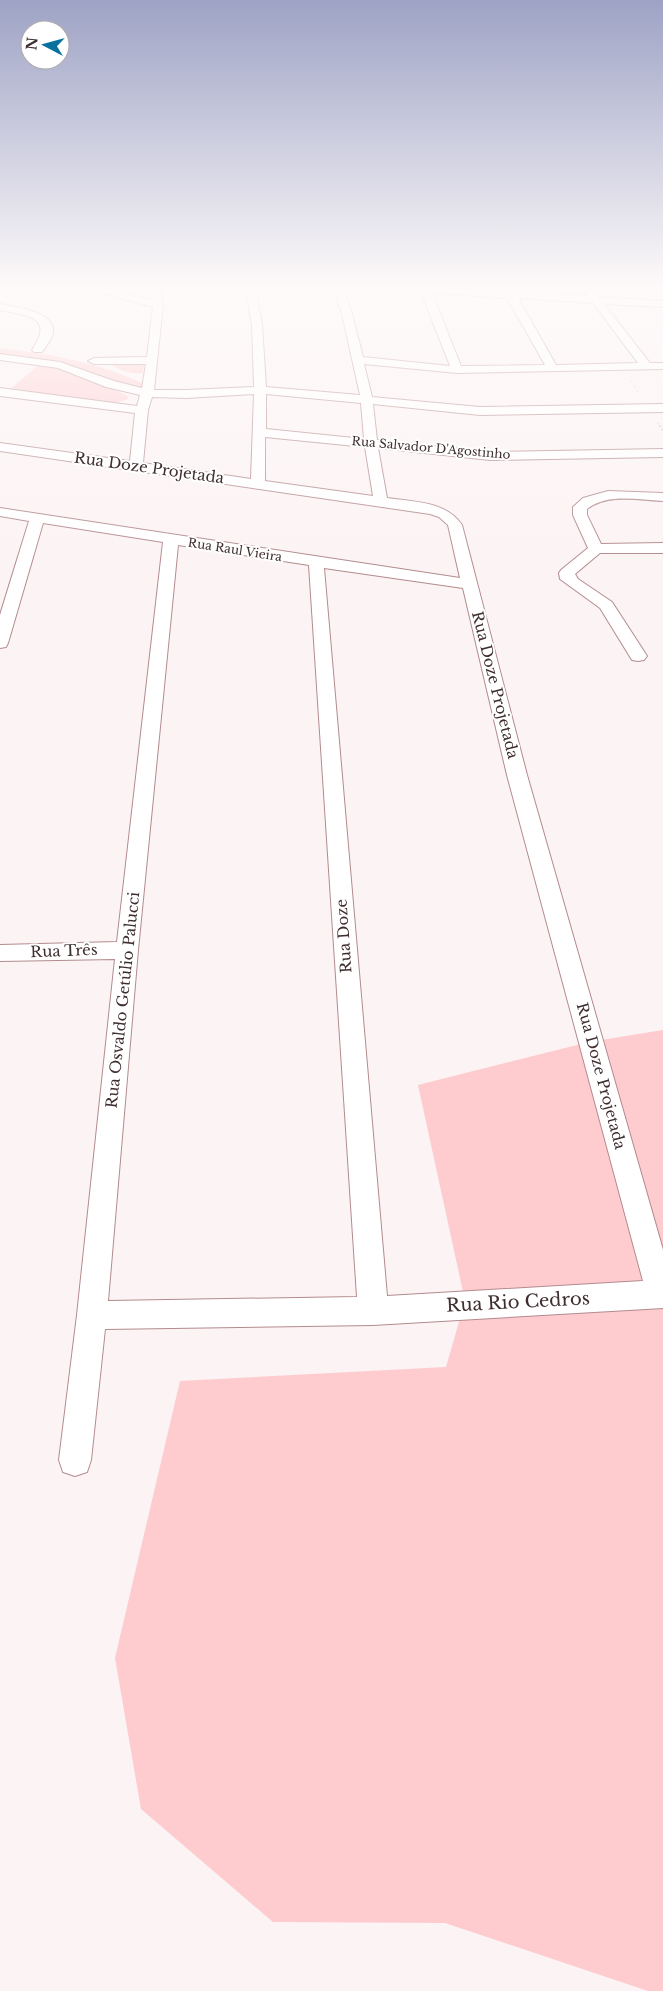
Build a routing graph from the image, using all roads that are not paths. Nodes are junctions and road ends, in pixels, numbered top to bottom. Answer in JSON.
{"nodes":[{"id":1,"x":94,"y":378,"type":"edge"},
{"id":2,"x":147,"y":378,"type":"edge"},
{"id":3,"x":262,"y":378,"type":"edge"},
{"id":4,"x":362,"y":378,"type":"edge"},
{"id":5,"x":146,"y":385,"type":"junction"},
{"id":6,"x":263,"y":389,"type":"junction"},
{"id":7,"x":0,"y":392,"type":"edge"},
{"id":8,"x":367,"y":401,"type":"junction"},
{"id":9,"x":663,"y":408,"type":"edge"},
{"id":10,"x":142,"y":410,"type":"junction"},
{"id":11,"x":259,"y":432,"type":"junction"},
{"id":12,"x":371,"y":443,"type":"junction"},
{"id":13,"x":0,"y":447,"type":"edge"},
{"id":14,"x":663,"y":453,"type":"edge"},
{"id":15,"x":136,"y":466,"type":"junction"},
{"id":16,"x":258,"y":484,"type":"junction"},
{"id":17,"x":663,"y":497,"type":"edge"},
{"id":18,"x":381,"y":502,"type":"junction"},
{"id":19,"x":0,"y":512,"type":"edge"},
{"id":20,"x":36,"y":517,"type":"junction"},
{"id":21,"x":171,"y":540,"type":"junction"},
{"id":22,"x":663,"y":548,"type":"edge"},
{"id":23,"x":596,"y":549,"type":"junction"},
{"id":24,"x":316,"y":562,"type":"junction"},
{"id":25,"x":470,"y":584,"type":"junction"},
{"id":26,"x":0,"y":643,"type":"edge"},
{"id":27,"x":638,"y":656,"type":"dead end"},
{"id":28,"x":127,"y":950,"type":"junction"},
{"id":29,"x":0,"y":953,"type":"edge"},
{"id":30,"x":662,"y":1294,"type":"edge"},
{"id":31,"x":373,"y":1311,"type":"junction"},
{"id":32,"x":92,"y":1315,"type":"junction"},
{"id":33,"x":76,"y":1460,"type":"dead end"}],
"edges":[{"from":1,"to":5,"type":"street"},
{"from":2,"to":5,"type":"street"},
{"from":3,"to":6,"type":"street"},
{"from":4,"to":8,"type":"street"},
{"from":5,"to":6,"type":"street"},
{"from":5,"to":10,"type":"street"},
{"from":6,"to":8,"type":"street"},
{"from":6,"to":11,"type":"street"},
{"from":7,"to":10,"type":"street"},
{"from":8,"to":9,"type":"street"},
{"from":8,"to":12,"type":"street"},
{"from":10,"to":15,"type":"street"},
{"from":11,"to":12,"type":"street","name":"Rua Salvador D'Agostinho"},
{"from":11,"to":16,"type":"street"},
{"from":12,"to":14,"type":"street","name":"Rua Salvador D'Agostinho"},
{"from":12,"to":18,"type":"street"},
{"from":13,"to":15,"type":"street","name":"Rua Doze Projetada"},
{"from":15,"to":16,"type":"street","name":"Rua Doze Projetada"},
{"from":16,"to":18,"type":"street","name":"Rua Doze Projetada"},
{"from":17,"to":23,"type":"street"},
{"from":18,"to":25,"type":"street","name":"Rua Doze Projetada"},
{"from":19,"to":20,"type":"street","name":"Rua Raul Vieira"},
{"from":20,"to":21,"type":"street","name":"Rua Raul Vieira"},
{"from":20,"to":26,"type":"street"},
{"from":21,"to":24,"type":"street","name":"Rua Raul Vieira"},
{"from":21,"to":28,"type":"street","name":"Rua Osvaldo Getúlio Palucci"},
{"from":22,"to":23,"type":"street"},
{"from":23,"to":27,"type":"street"},
{"from":24,"to":25,"type":"street","name":"Rua Raul Vieira"},
{"from":24,"to":31,"type":"street","name":"Rua Doze"},
{"from":25,"to":30,"type":"street","name":"Rua Doze Projetada"},
{"from":28,"to":29,"type":"street","name":"Rua Três"},
{"from":28,"to":32,"type":"street","name":"Rua Osvaldo Getúlio Palucci"},
{"from":30,"to":31,"type":"street","name":"Rua Rio Cedros"},
{"from":31,"to":32,"type":"street","name":"Rua Rio Cedros"},
{"from":32,"to":33,"type":"street","name":"Rua Osvaldo Getúlio Palucci"}]}
